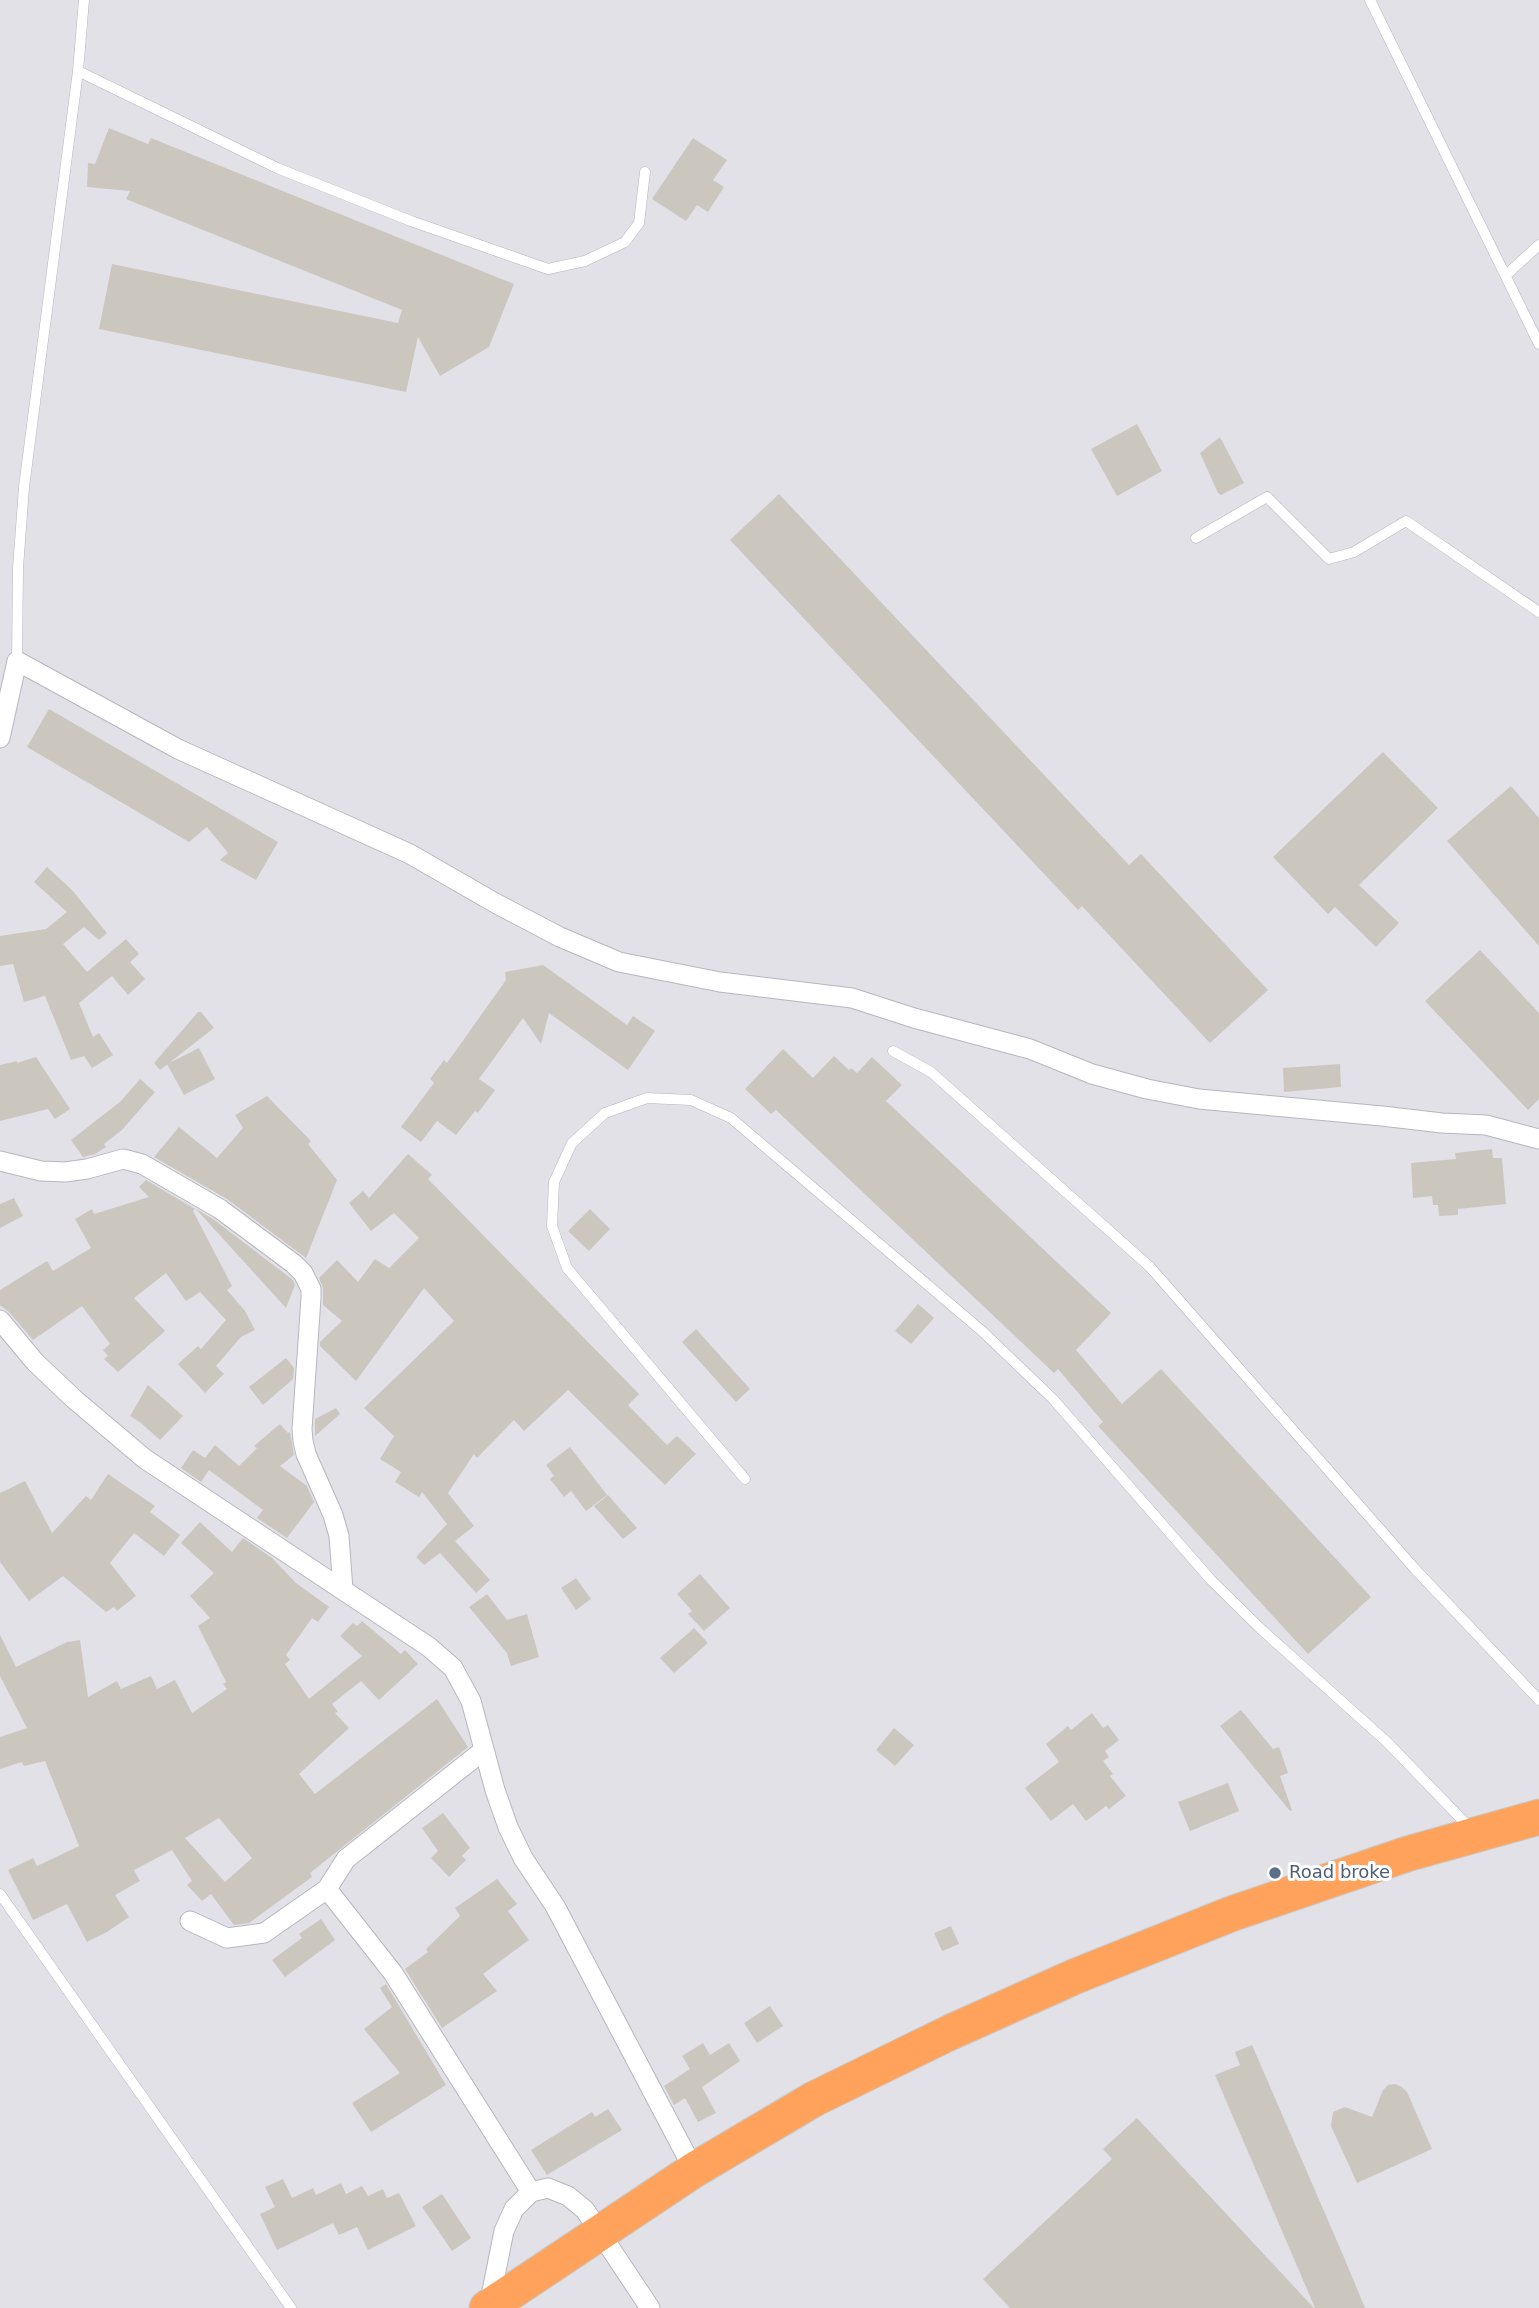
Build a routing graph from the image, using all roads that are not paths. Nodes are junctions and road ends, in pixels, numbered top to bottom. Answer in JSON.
{"nodes":[{"id":1,"x":84,"y":0,"type":"edge"},
{"id":2,"x":1370,"y":0,"type":"edge"},
{"id":3,"x":78,"y":71,"type":"junction"},
{"id":4,"x":645,"y":172,"type":"dead end"},
{"id":5,"x":1539,"y":245,"type":"edge"},
{"id":6,"x":1506,"y":275,"type":"junction"},
{"id":7,"x":1539,"y":344,"type":"edge"},
{"id":8,"x":1196,"y":538,"type":"dead end"},
{"id":9,"x":1539,"y":612,"type":"edge"},
{"id":10,"x":17,"y":661,"type":"junction"},
{"id":11,"x":0,"y":738,"type":"edge"},
{"id":12,"x":893,"y":1051,"type":"dead end"},
{"id":13,"x":1539,"y":1139,"type":"edge"},
{"id":14,"x":0,"y":1161,"type":"edge"},
{"id":15,"x":0,"y":1320,"type":"edge"},
{"id":16,"x":745,"y":1479,"type":"dead end"},
{"id":17,"x":343,"y":1590,"type":"junction"},
{"id":18,"x":1539,"y":1700,"type":"edge"},
{"id":19,"x":484,"y":1751,"type":"junction"},
{"id":20,"x":1539,"y":1817,"type":"edge"},
{"id":21,"x":1476,"y":1833,"type":"junction"},
{"id":22,"x":327,"y":1889,"type":"junction"},
{"id":23,"x":0,"y":1894,"type":"edge"},
{"id":24,"x":190,"y":1921,"type":"dead end"},
{"id":25,"x":694,"y":2170,"type":"junction"},
{"id":26,"x":531,"y":2192,"type":"junction"},
{"id":27,"x":601,"y":2232,"type":"junction"},
{"id":28,"x":291,"y":2308,"type":"edge"},
{"id":29,"x":488,"y":2308,"type":"edge"},
{"id":30,"x":650,"y":2308,"type":"edge"}],
"edges":[{"from":1,"to":3,"type":"lane"},
{"from":2,"to":6,"type":"lane"},
{"from":3,"to":4,"type":"lane"},
{"from":3,"to":10,"type":"lane"},
{"from":5,"to":6,"type":"lane"},
{"from":6,"to":7,"type":"lane"},
{"from":8,"to":9,"type":"lane"},
{"from":10,"to":11,"type":"street"},
{"from":10,"to":13,"type":"street"},
{"from":12,"to":18,"type":"lane"},
{"from":14,"to":17,"type":"street"},
{"from":15,"to":17,"type":"street"},
{"from":16,"to":21,"type":"lane"},
{"from":17,"to":19,"type":"street"},
{"from":19,"to":22,"type":"street"},
{"from":19,"to":25,"type":"street"},
{"from":20,"to":21,"type":"highway"},
{"from":21,"to":25,"type":"highway"},
{"from":22,"to":24,"type":"street"},
{"from":22,"to":26,"type":"street"},
{"from":23,"to":28,"type":"lane"},
{"from":25,"to":27,"type":"highway"},
{"from":26,"to":27,"type":"street"},
{"from":26,"to":29,"type":"street"},
{"from":27,"to":29,"type":"highway"},
{"from":27,"to":30,"type":"street"}]}
